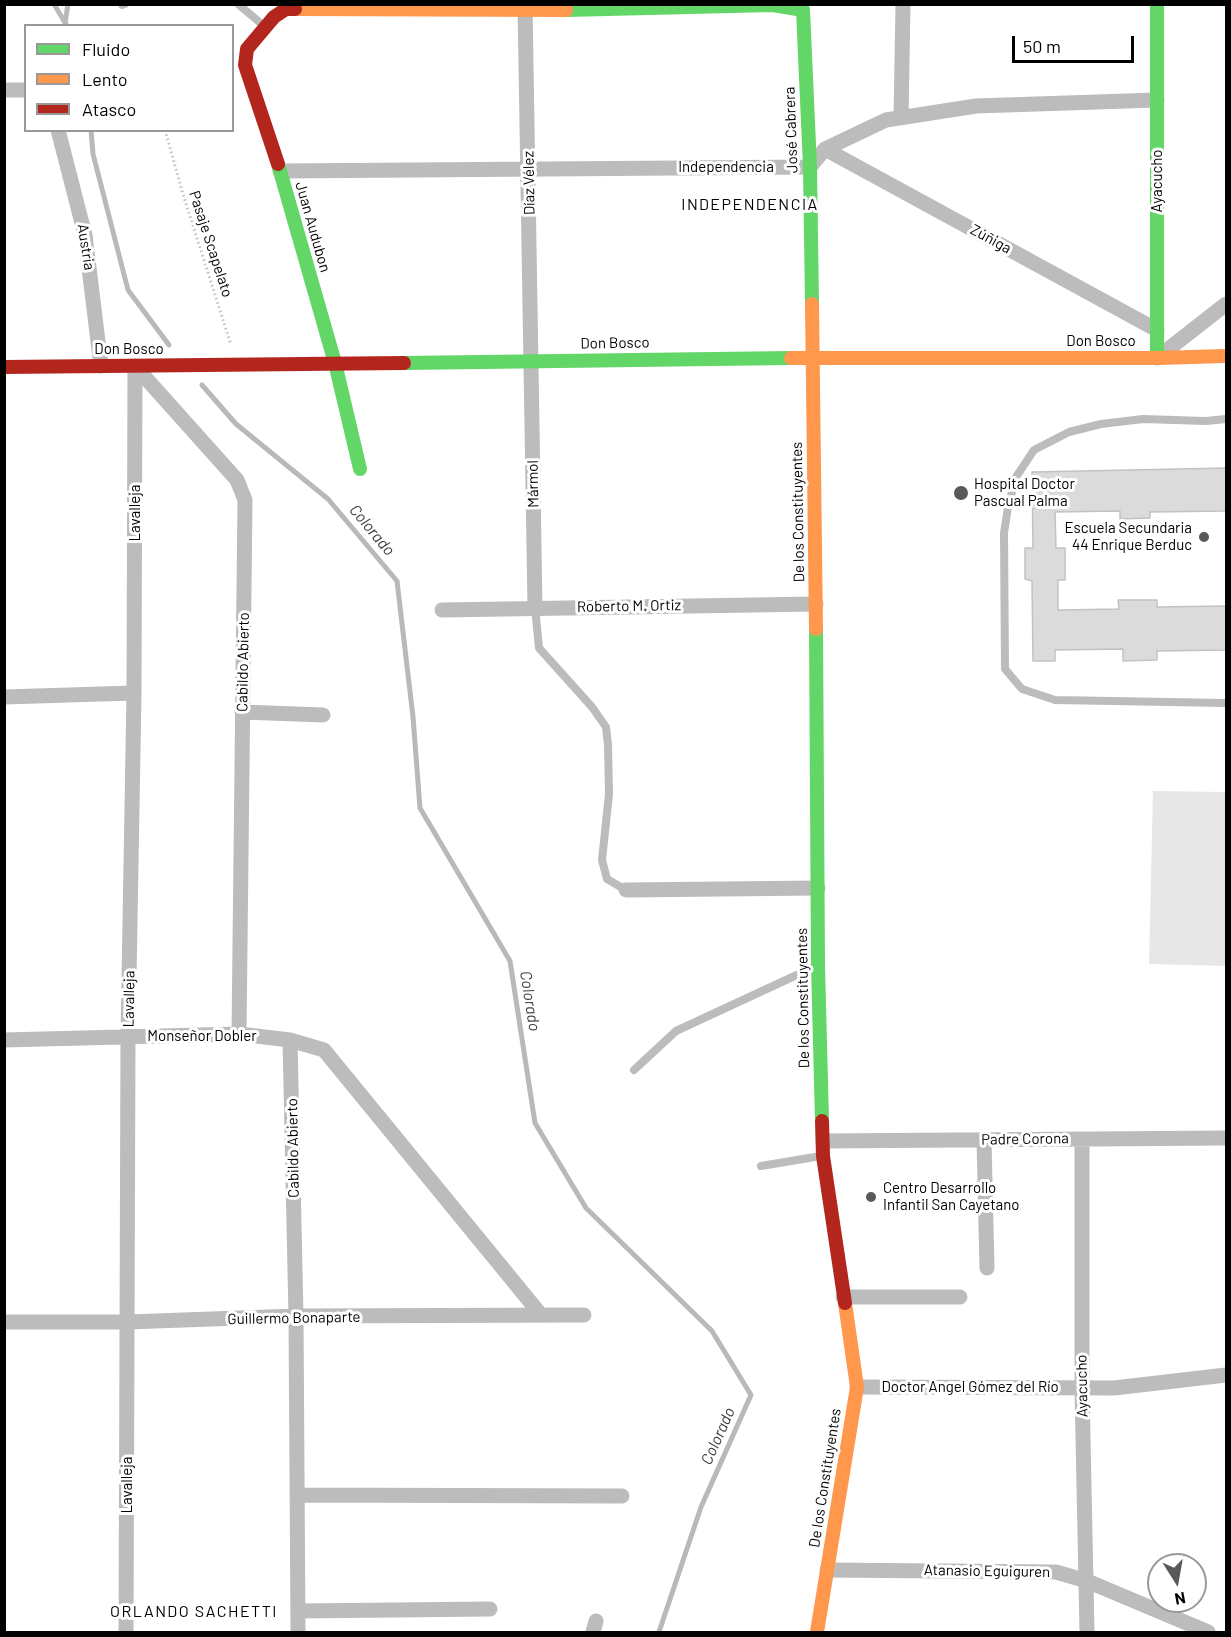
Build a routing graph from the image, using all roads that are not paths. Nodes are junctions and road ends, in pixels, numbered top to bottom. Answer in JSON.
{"nodes":[{"id":1,"x":238,"y":4,"type":"edge"},
{"id":2,"x":903,"y":4,"type":"edge"},
{"id":3,"x":1157,"y":4,"type":"edge"},
{"id":4,"x":525,"y":8,"type":"edge"},
{"id":5,"x":266,"y":27,"type":"junction"},
{"id":6,"x":4,"y":90,"type":"edge"},
{"id":7,"x":24,"y":90,"type":"edge"},
{"id":8,"x":1157,"y":100,"type":"junction"},
{"id":9,"x":900,"y":118,"type":"junction"},
{"id":10,"x":59,"y":132,"type":"edge"},
{"id":11,"x":825,"y":149,"type":"junction"},
{"id":12,"x":810,"y":167,"type":"junction"},
{"id":13,"x":529,"y":168,"type":"junction"},
{"id":14,"x":280,"y":171,"type":"junction"},
{"id":15,"x":1227,"y":304,"type":"edge"},
{"id":16,"x":1157,"y":330,"type":"junction"},
{"id":17,"x":1227,"y":356,"type":"edge"},
{"id":18,"x":812,"y":358,"type":"junction"},
{"id":19,"x":1156,"y":358,"type":"junction"},
{"id":20,"x":530,"y":361,"type":"junction"},
{"id":21,"x":336,"y":363,"type":"junction"},
{"id":22,"x":101,"y":366,"type":"junction"},
{"id":23,"x":135,"y":366,"type":"junction"},
{"id":24,"x":4,"y":368,"type":"edge"},
{"id":25,"x":1227,"y":419,"type":"edge"},
{"id":26,"x":360,"y":470,"type":"dead end"},
{"id":27,"x":816,"y":604,"type":"junction"},
{"id":28,"x":535,"y":607,"type":"junction"},
{"id":29,"x":442,"y":610,"type":"dead end"},
{"id":30,"x":134,"y":693,"type":"junction"},
{"id":31,"x":4,"y":698,"type":"edge"},
{"id":32,"x":1227,"y":703,"type":"edge"},
{"id":33,"x":242,"y":712,"type":"junction"},
{"id":34,"x":323,"y":715,"type":"dead end"},
{"id":35,"x":818,"y":888,"type":"junction"},
{"id":36,"x":626,"y":890,"type":"joint"},
{"id":37,"x":818,"y":965,"type":"junction"},
{"id":38,"x":238,"y":1034,"type":"junction"},
{"id":39,"x":128,"y":1036,"type":"junction"},
{"id":40,"x":4,"y":1040,"type":"edge"},
{"id":41,"x":290,"y":1040,"type":"junction"},
{"id":42,"x":634,"y":1070,"type":"dead end"},
{"id":43,"x":1082,"y":1138,"type":"junction"},
{"id":44,"x":1227,"y":1138,"type":"edge"},
{"id":45,"x":984,"y":1140,"type":"junction"},
{"id":46,"x":823,"y":1149,"type":"junction"},
{"id":47,"x":761,"y":1166,"type":"dead end"},
{"id":48,"x":987,"y":1268,"type":"dead end"},
{"id":49,"x":843,"y":1297,"type":"junction"},
{"id":50,"x":960,"y":1297,"type":"dead end"},
{"id":51,"x":541,"y":1315,"type":"junction"},
{"id":52,"x":584,"y":1315,"type":"dead end"},
{"id":53,"x":296,"y":1316,"type":"junction"},
{"id":54,"x":4,"y":1322,"type":"edge"},
{"id":55,"x":127,"y":1322,"type":"junction"},
{"id":56,"x":1227,"y":1375,"type":"edge"},
{"id":57,"x":857,"y":1387,"type":"junction"},
{"id":58,"x":1082,"y":1388,"type":"junction"},
{"id":59,"x":297,"y":1495,"type":"junction"},
{"id":60,"x":622,"y":1496,"type":"dead end"},
{"id":61,"x":827,"y":1570,"type":"junction"},
{"id":62,"x":1087,"y":1581,"type":"junction"},
{"id":63,"x":490,"y":1609,"type":"dead end"},
{"id":64,"x":298,"y":1611,"type":"junction"},
{"id":65,"x":126,"y":1632,"type":"edge"},
{"id":66,"x":298,"y":1632,"type":"edge"},
{"id":67,"x":817,"y":1632,"type":"edge"},
{"id":68,"x":1087,"y":1632,"type":"edge"},
{"id":69,"x":1208,"y":1632,"type":"edge"}],
"edges":[{"from":1,"to":5,"type":"lane"},
{"from":2,"to":9,"type":"street"},
{"from":3,"to":8,"type":"street","name":"Ayacucho"},
{"from":4,"to":5,"type":"street","name":"Juan Audubon"},
{"from":4,"to":12,"type":"street","name":"José Cabrera"},
{"from":4,"to":13,"type":"street","name":"Díaz Vélez"},
{"from":5,"to":14,"type":"street","name":"Juan Audubon"},
{"from":6,"to":7,"type":"street"},
{"from":8,"to":9,"type":"street"},
{"from":8,"to":16,"type":"street","name":"Ayacucho"},
{"from":9,"to":11,"type":"street"},
{"from":10,"to":22,"type":"street","name":"Austria"},
{"from":11,"to":12,"type":"street"},
{"from":11,"to":16,"type":"street","name":"Zúñiga"},
{"from":12,"to":13,"type":"street","name":"Independencia"},
{"from":12,"to":18,"type":"street","name":"José Cabrera"},
{"from":13,"to":14,"type":"street","name":"Independencia"},
{"from":13,"to":20,"type":"street","name":"Díaz Vélez"},
{"from":14,"to":21,"type":"street","name":"Juan Audubon"},
{"from":15,"to":19,"type":"street"},
{"from":16,"to":19,"type":"street","name":"Ayacucho"},
{"from":17,"to":19,"type":"street","name":"Don Bosco"},
{"from":18,"to":19,"type":"street","name":"Don Bosco"},
{"from":18,"to":20,"type":"street","name":"Don Bosco"},
{"from":18,"to":27,"type":"street","name":"De los Constituyentes"},
{"from":20,"to":21,"type":"street","name":"Don Bosco"},
{"from":20,"to":28,"type":"street","name":"Mármol"},
{"from":21,"to":23,"type":"street","name":"Don Bosco"},
{"from":21,"to":26,"type":"street","name":"Juan Audubon"},
{"from":22,"to":23,"type":"street","name":"Don Bosco"},
{"from":22,"to":24,"type":"street","name":"Don Bosco"},
{"from":23,"to":30,"type":"street","name":"Lavalleja"},
{"from":23,"to":33,"type":"street","name":"Cabildo Abierto"},
{"from":25,"to":32,"type":"lane"},
{"from":27,"to":28,"type":"street","name":"Roberto M. Ortiz"},
{"from":27,"to":35,"type":"street","name":"De los Constituyentes"},
{"from":28,"to":29,"type":"street","name":"Roberto M. Ortiz"},
{"from":28,"to":36,"type":"lane"},
{"from":30,"to":31,"type":"street"},
{"from":30,"to":39,"type":"street","name":"Lavalleja"},
{"from":33,"to":34,"type":"street"},
{"from":33,"to":38,"type":"street","name":"Cabildo Abierto"},
{"from":35,"to":36,"type":"street"},
{"from":35,"to":37,"type":"street","name":"De los Constituyentes"},
{"from":37,"to":42,"type":"lane"},
{"from":37,"to":46,"type":"street","name":"De los Constituyentes"},
{"from":38,"to":39,"type":"street","name":"Monseñor Dobler"},
{"from":38,"to":41,"type":"street","name":"Monseñor Dobler"},
{"from":39,"to":40,"type":"street","name":"Monseñor Dobler"},
{"from":39,"to":55,"type":"street","name":"Lavalleja"},
{"from":41,"to":51,"type":"street"},
{"from":41,"to":53,"type":"street","name":"Cabildo Abierto"},
{"from":43,"to":44,"type":"street","name":"Padre Corona"},
{"from":43,"to":45,"type":"street","name":"Padre Corona"},
{"from":43,"to":58,"type":"street","name":"Ayacucho"},
{"from":45,"to":46,"type":"street","name":"Padre Corona"},
{"from":45,"to":48,"type":"street"},
{"from":46,"to":47,"type":"lane"},
{"from":46,"to":49,"type":"street","name":"De los Constituyentes"},
{"from":49,"to":50,"type":"street"},
{"from":49,"to":57,"type":"street","name":"De los Constituyentes"},
{"from":51,"to":52,"type":"street","name":"Guillermo Bonaparte"},
{"from":51,"to":53,"type":"street","name":"Guillermo Bonaparte"},
{"from":53,"to":55,"type":"street","name":"Guillermo Bonaparte"},
{"from":53,"to":59,"type":"street","name":"Cabildo Abierto"},
{"from":54,"to":55,"type":"street","name":"Guillermo Bonaparte"},
{"from":55,"to":65,"type":"street","name":"Lavalleja"},
{"from":56,"to":58,"type":"street","name":"Doctor Angel Gómez del Río"},
{"from":57,"to":58,"type":"street","name":"Doctor Angel Gómez del Río"},
{"from":57,"to":61,"type":"street","name":"De los Constituyentes"},
{"from":58,"to":62,"type":"street","name":"Ayacucho"},
{"from":59,"to":60,"type":"street"},
{"from":59,"to":64,"type":"street","name":"Cabildo Abierto"},
{"from":61,"to":62,"type":"street","name":"Atanasio Eguiguren"},
{"from":61,"to":67,"type":"street","name":"De los Constituyentes"},
{"from":62,"to":68,"type":"street","name":"Ayacucho"},
{"from":62,"to":69,"type":"street","name":"Atanasio Eguiguren"},
{"from":63,"to":64,"type":"street"},
{"from":64,"to":66,"type":"street","name":"Cabildo Abierto"}]}
